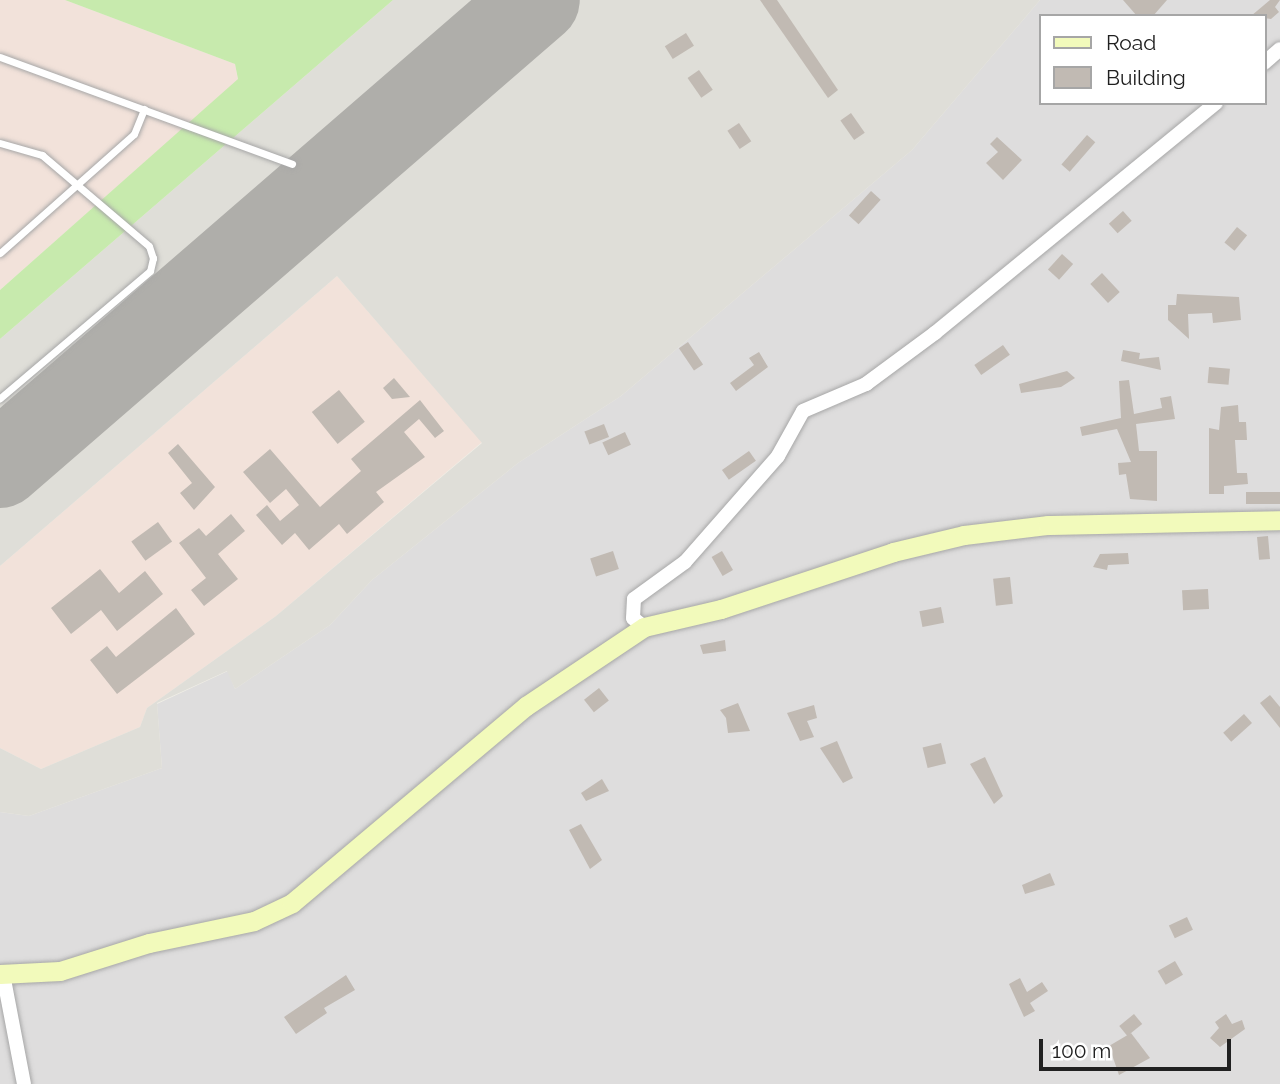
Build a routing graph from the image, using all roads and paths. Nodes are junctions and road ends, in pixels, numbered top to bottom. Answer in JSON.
{"nodes":[{"id":1,"x":1280,"y":49,"type":"edge"},
{"id":2,"x":0,"y":57,"type":"edge"},
{"id":3,"x":1266,"y":61,"type":"edge"},
{"id":4,"x":1214,"y":105,"type":"edge"},
{"id":5,"x":144,"y":109,"type":"junction"},
{"id":6,"x":0,"y":143,"type":"edge"},
{"id":7,"x":292,"y":164,"type":"dead end"},
{"id":8,"x":81,"y":186,"type":"junction"},
{"id":9,"x":0,"y":253,"type":"edge"},
{"id":10,"x":0,"y":398,"type":"edge"},
{"id":11,"x":1280,"y":520,"type":"edge"},
{"id":12,"x":644,"y":627,"type":"junction"},
{"id":13,"x":2,"y":974,"type":"edge"},
{"id":14,"x":24,"y":1084,"type":"edge"}],
"edges":[{"from":1,"to":3,"type":"street"},
{"from":2,"to":5,"type":"lane"},
{"from":4,"to":12,"type":"street"},
{"from":5,"to":7,"type":"lane"},
{"from":5,"to":8,"type":"lane"},
{"from":6,"to":8,"type":"lane"},
{"from":8,"to":9,"type":"lane"},
{"from":8,"to":10,"type":"lane"},
{"from":11,"to":12,"type":"main road"},
{"from":12,"to":13,"type":"main road"},
{"from":13,"to":14,"type":"street"}]}
